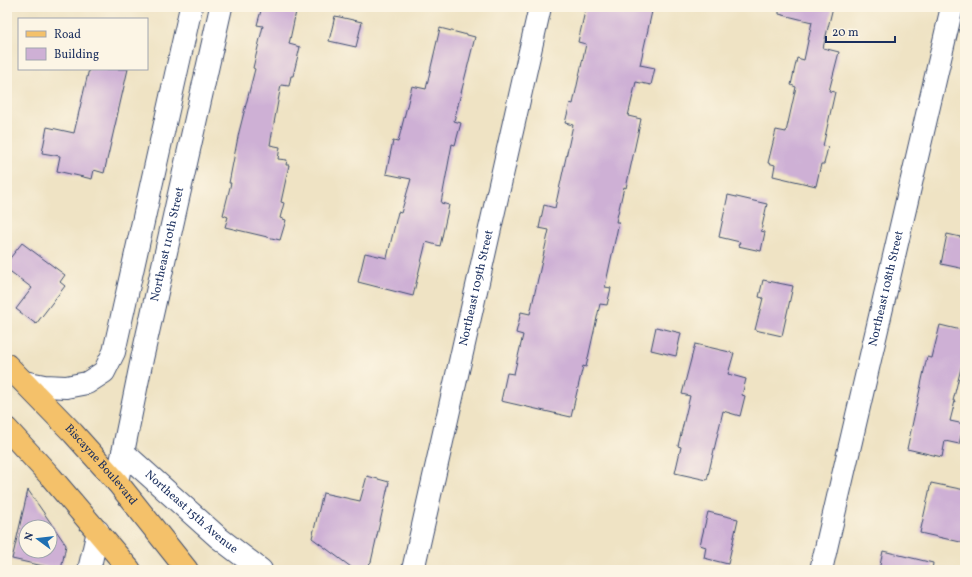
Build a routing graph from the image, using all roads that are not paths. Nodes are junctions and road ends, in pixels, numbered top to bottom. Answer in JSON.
{"nodes":[{"id":1,"x":191,"y":7,"type":"edge"},
{"id":2,"x":221,"y":7,"type":"edge"},
{"id":3,"x":540,"y":7,"type":"edge"},
{"id":4,"x":952,"y":7,"type":"edge"},
{"id":5,"x":7,"y":366,"type":"edge"},
{"id":6,"x":24,"y":382,"type":"junction"},
{"id":7,"x":7,"y":429,"type":"edge"},
{"id":8,"x":123,"y":452,"type":"junction"},
{"id":9,"x":117,"y":482,"type":"junction"},
{"id":10,"x":98,"y":531,"type":"junction"},
{"id":11,"x":89,"y":570,"type":"edge"},
{"id":12,"x":130,"y":570,"type":"edge"},
{"id":13,"x":187,"y":570,"type":"edge"},
{"id":14,"x":261,"y":570,"type":"edge"},
{"id":15,"x":413,"y":570,"type":"edge"},
{"id":16,"x":821,"y":570,"type":"edge"}],
"edges":[{"from":1,"to":6,"type":"street"},
{"from":2,"to":8,"type":"street","name":"Northeast 110th Street"},
{"from":3,"to":15,"type":"street","name":"Northeast 109th Street"},
{"from":4,"to":16,"type":"street","name":"Northeast 108th Street"},
{"from":5,"to":6,"type":"main road","name":"Biscayne Boulevard"},
{"from":6,"to":9,"type":"main road","name":"Biscayne Boulevard"},
{"from":7,"to":10,"type":"main road"},
{"from":8,"to":9,"type":"street","name":"Northeast 110th Street"},
{"from":8,"to":14,"type":"street","name":"Northeast 15th Avenue"},
{"from":9,"to":13,"type":"main road","name":"Biscayne Boulevard"},
{"from":10,"to":11,"type":"street"},
{"from":10,"to":12,"type":"main road"}]}
